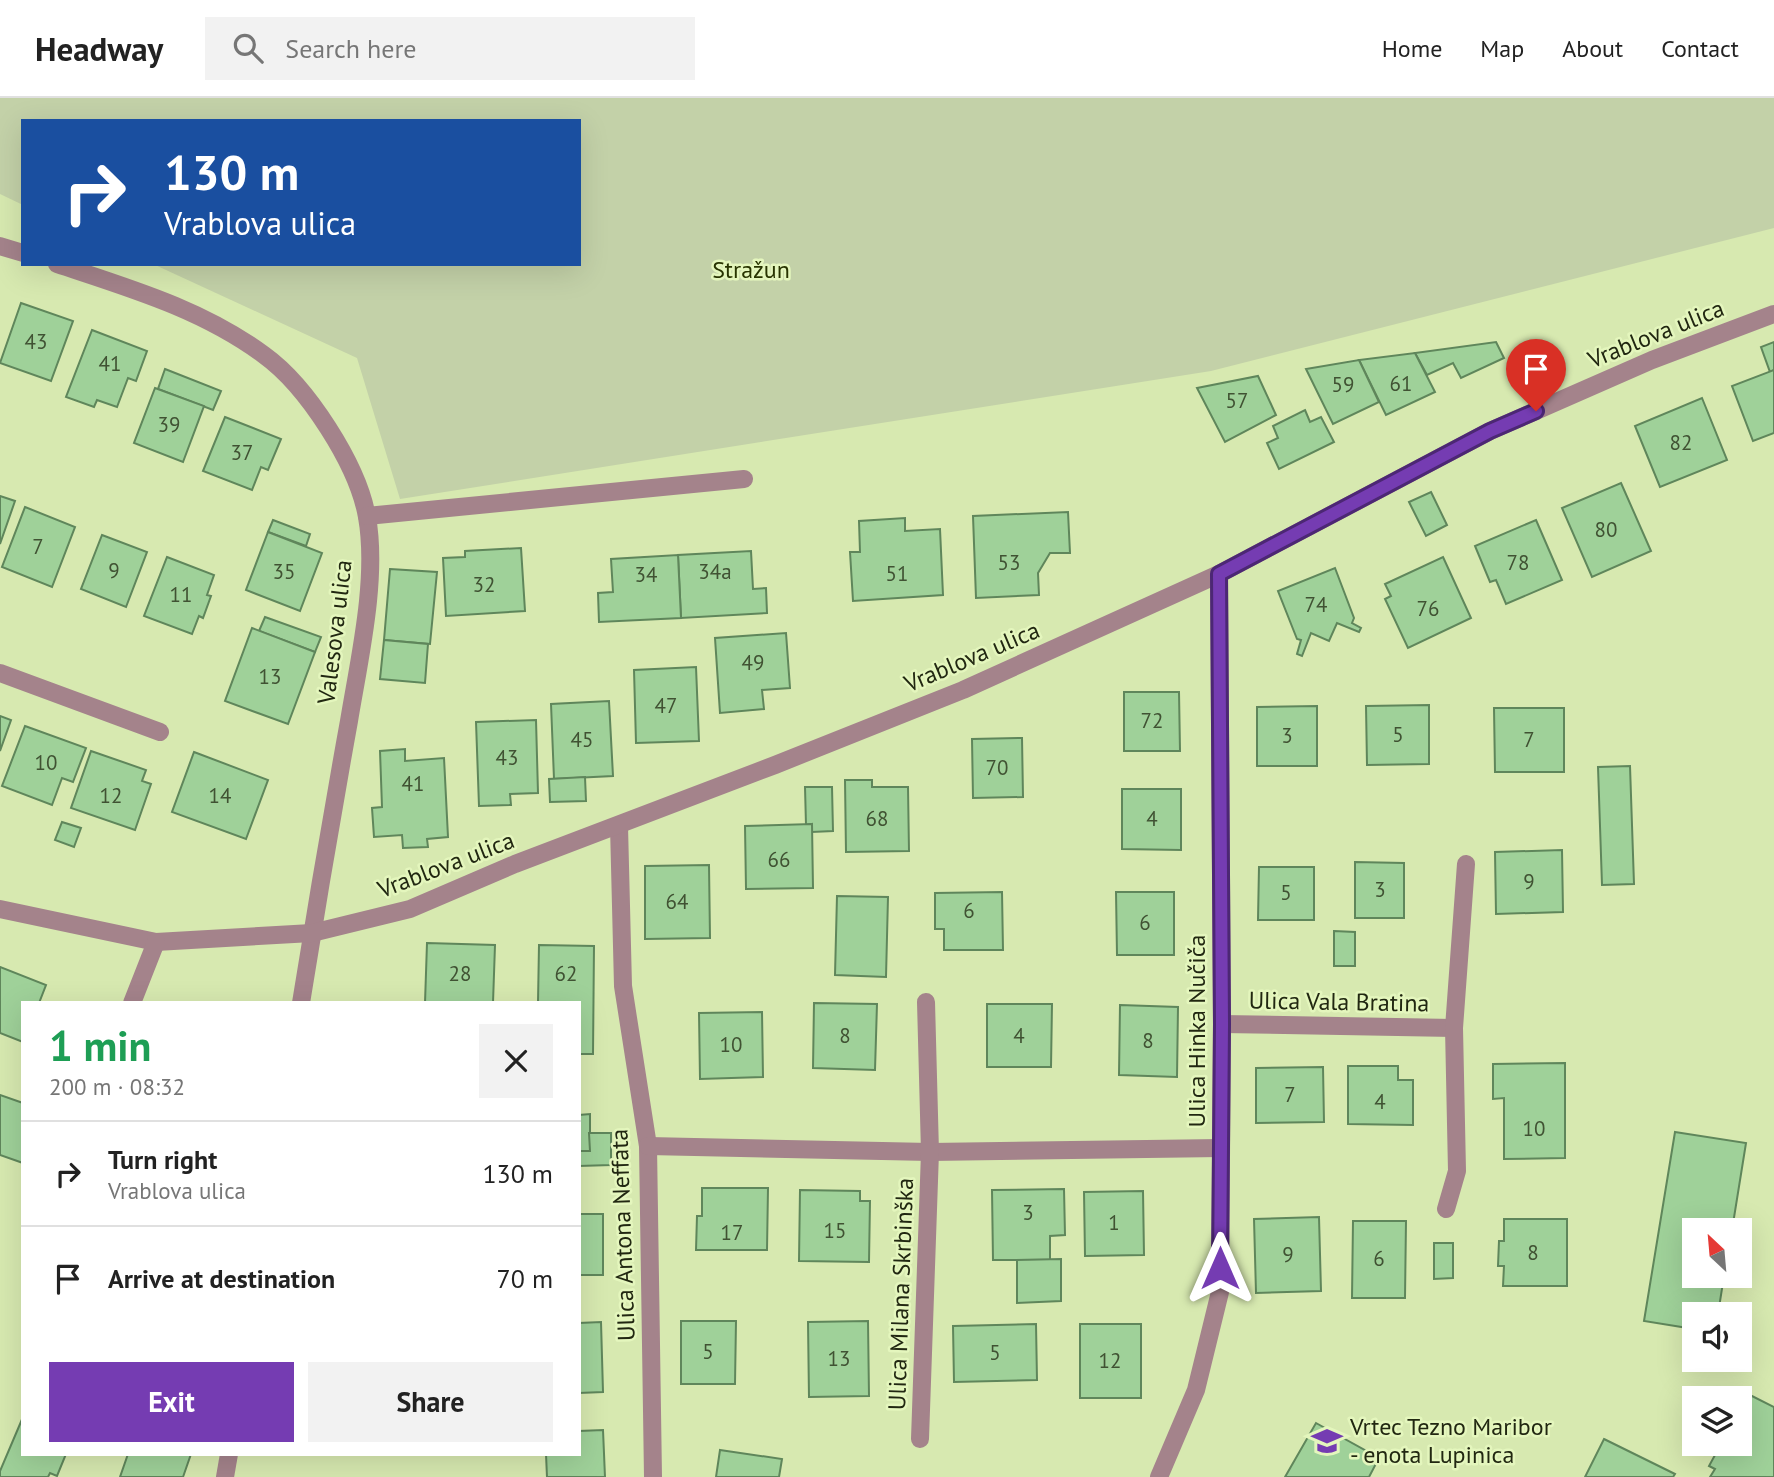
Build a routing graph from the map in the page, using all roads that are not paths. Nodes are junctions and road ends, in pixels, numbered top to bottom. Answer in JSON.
{"nodes":[{"id":1,"x":0,"y":246,"type":"edge"},
{"id":2,"x":21,"y":252,"type":"edge"},
{"id":3,"x":63,"y":266,"type":"edge"},
{"id":4,"x":1774,"y":314,"type":"edge"},
{"id":5,"x":744,"y":479,"type":"dead end"},
{"id":6,"x":367,"y":516,"type":"junction"},
{"id":7,"x":1219,"y":574,"type":"junction"},
{"id":8,"x":0,"y":673,"type":"edge"},
{"id":9,"x":160,"y":732,"type":"dead end"},
{"id":10,"x":619,"y":826,"type":"junction"},
{"id":11,"x":1466,"y":864,"type":"dead end"},
{"id":12,"x":0,"y":909,"type":"edge"},
{"id":13,"x":312,"y":933,"type":"junction"},
{"id":14,"x":156,"y":942,"type":"junction"},
{"id":15,"x":133,"y":1001,"type":"edge"},
{"id":16,"x":301,"y":1001,"type":"edge"},
{"id":17,"x":926,"y":1002,"type":"dead end"},
{"id":18,"x":1222,"y":1024,"type":"junction"},
{"id":19,"x":1454,"y":1028,"type":"junction"},
{"id":20,"x":648,"y":1146,"type":"junction"},
{"id":21,"x":1221,"y":1148,"type":"junction"},
{"id":22,"x":930,"y":1152,"type":"junction"},
{"id":23,"x":1446,"y":1209,"type":"dead end"},
{"id":24,"x":920,"y":1439,"type":"dead end"},
{"id":25,"x":229,"y":1456,"type":"edge"},
{"id":26,"x":225,"y":1477,"type":"edge"},
{"id":27,"x":653,"y":1477,"type":"edge"},
{"id":28,"x":1159,"y":1477,"type":"edge"}],
"edges":[{"from":1,"to":2,"type":"street"},
{"from":3,"to":6,"type":"street","name":"Valesova ulica"},
{"from":4,"to":7,"type":"street","name":"Vrablova ulica"},
{"from":5,"to":6,"type":"street"},
{"from":6,"to":13,"type":"street","name":"Valesova ulica"},
{"from":7,"to":10,"type":"street","name":"Vrablova ulica"},
{"from":7,"to":18,"type":"street","name":"Ulica Hinka Nučiča"},
{"from":8,"to":9,"type":"street"},
{"from":10,"to":13,"type":"street","name":"Vrablova ulica"},
{"from":10,"to":20,"type":"street","name":"Ulica Antona Neffata"},
{"from":11,"to":19,"type":"street","name":"Ulica Vala Bratina"},
{"from":12,"to":14,"type":"street","name":"Vrablova ulica"},
{"from":13,"to":14,"type":"street","name":"Vrablova ulica"},
{"from":13,"to":16,"type":"street","name":"Valesova ulica"},
{"from":14,"to":15,"type":"street"},
{"from":17,"to":22,"type":"street","name":"Ulica Milana Skrbinška"},
{"from":18,"to":19,"type":"street","name":"Ulica Vala Bratina"},
{"from":18,"to":21,"type":"street","name":"Ulica Hinka Nučiča"},
{"from":19,"to":23,"type":"street","name":"Ulica Vala Bratina"},
{"from":20,"to":22,"type":"street","name":"Ulica Milana Skrbinška"},
{"from":20,"to":27,"type":"street","name":"Ulica Antona Neffata"},
{"from":21,"to":22,"type":"street","name":"Ulica Milana Skrbinška"},
{"from":21,"to":28,"type":"street","name":"Ulica Hinka Nučiča"},
{"from":22,"to":24,"type":"street","name":"Ulica Milana Skrbinška"},
{"from":25,"to":26,"type":"street"}]}
